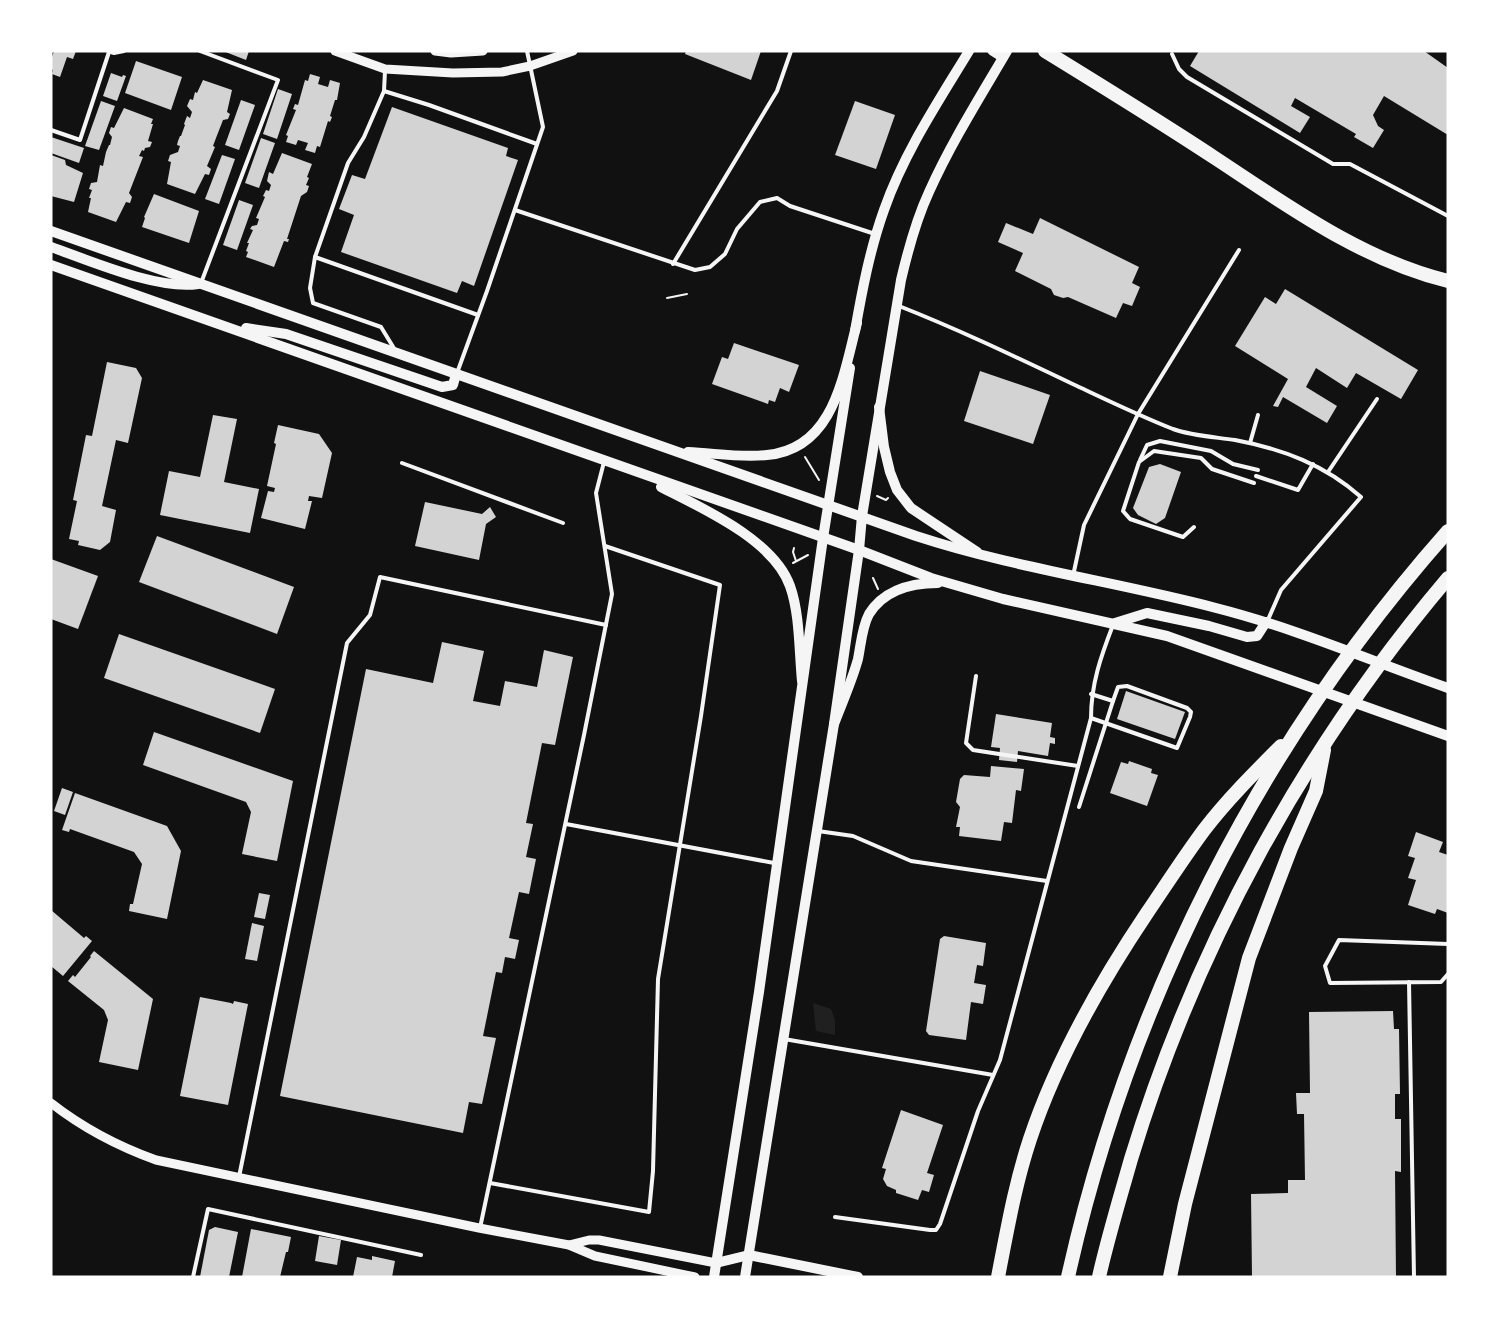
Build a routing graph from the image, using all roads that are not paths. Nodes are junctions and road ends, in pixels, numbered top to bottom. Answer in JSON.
{"nodes":[{"id":1,"x":108,"y":51,"type":"edge"},
{"id":2,"x":124,"y":51,"type":"edge"},
{"id":3,"x":200,"y":51,"type":"edge"},
{"id":4,"x":335,"y":51,"type":"edge"},
{"id":5,"x":435,"y":51,"type":"edge"},
{"id":6,"x":483,"y":51,"type":"edge"},
{"id":7,"x":527,"y":51,"type":"edge"},
{"id":8,"x":573,"y":51,"type":"edge"},
{"id":9,"x":790,"y":51,"type":"edge"},
{"id":10,"x":969,"y":51,"type":"edge"},
{"id":11,"x":992,"y":51,"type":"edge"},
{"id":12,"x":1045,"y":51,"type":"edge"},
{"id":13,"x":1005,"y":54,"type":"edge"},
{"id":14,"x":1172,"y":54,"type":"dead end"},
{"id":15,"x":530,"y":66,"type":"junction"},
{"id":16,"x":385,"y":69,"type":"junction"},
{"id":17,"x":384,"y":91,"type":"junction"},
{"id":18,"x":51,"y":130,"type":"edge"},
{"id":19,"x":537,"y":144,"type":"junction"},
{"id":20,"x":515,"y":210,"type":"junction"},
{"id":21,"x":1448,"y":216,"type":"edge"},
{"id":22,"x":51,"y":231,"type":"edge"},
{"id":23,"x":876,"y":234,"type":"junction"},
{"id":24,"x":51,"y":247,"type":"edge"},
{"id":25,"x":1239,"y":250,"type":"dead end"},
{"id":26,"x":315,"y":257,"type":"junction"},
{"id":27,"x":673,"y":264,"type":"junction"},
{"id":28,"x":51,"y":265,"type":"edge"},
{"id":29,"x":1448,"y":281,"type":"edge"},
{"id":30,"x":201,"y":284,"type":"junction"},
{"id":31,"x":896,"y":305,"type":"junction"},
{"id":32,"x":478,"y":315,"type":"junction"},
{"id":33,"x":857,"y":323,"type":"junction"},
{"id":34,"x":225,"y":325,"type":"junction"},
{"id":35,"x":397,"y":353,"type":"junction"},
{"id":36,"x":456,"y":374,"type":"junction"},
{"id":37,"x":1377,"y":399,"type":"dead end"},
{"id":38,"x":879,"y":407,"type":"junction"},
{"id":39,"x":1137,"y":414,"type":"junction"},
{"id":40,"x":1258,"y":415,"type":"dead end"},
{"id":41,"x":1250,"y":443,"type":"junction"},
{"id":42,"x":674,"y":451,"type":"junction"},
{"id":43,"x":604,"y":461,"type":"junction"},
{"id":44,"x":1139,"y":462,"type":"junction"},
{"id":45,"x":402,"y":463,"type":"dead end"},
{"id":46,"x":1313,"y":464,"type":"junction"},
{"id":47,"x":618,"y":466,"type":"junction"},
{"id":48,"x":1258,"y":470,"type":"dead end"},
{"id":49,"x":1328,"y":472,"type":"junction"},
{"id":50,"x":1256,"y":476,"type":"dead end"},
{"id":51,"x":1254,"y":483,"type":"dead end"},
{"id":52,"x":828,"y":504,"type":"junction"},
{"id":53,"x":862,"y":516,"type":"junction"},
{"id":54,"x":563,"y":523,"type":"dead end"},
{"id":55,"x":1194,"y":527,"type":"dead end"},
{"id":56,"x":1448,"y":531,"type":"edge"},
{"id":57,"x":823,"y":538,"type":"junction"},
{"id":58,"x":604,"y":546,"type":"junction"},
{"id":59,"x":859,"y":550,"type":"junction"},
{"id":60,"x":985,"y":557,"type":"junction"},
{"id":61,"x":1073,"y":576,"type":"junction"},
{"id":62,"x":1448,"y":578,"type":"edge"},
{"id":63,"x":950,"y":583,"type":"junction"},
{"id":64,"x":1266,"y":622,"type":"junction"},
{"id":65,"x":1114,"y":623,"type":"junction"},
{"id":66,"x":606,"y":625,"type":"junction"},
{"id":67,"x":976,"y":676,"type":"dead end"},
{"id":68,"x":802,"y":681,"type":"junction"},
{"id":69,"x":1447,"y":688,"type":"edge"},
{"id":70,"x":1091,"y":694,"type":"junction"},
{"id":71,"x":1113,"y":701,"type":"junction"},
{"id":72,"x":1091,"y":718,"type":"junction"},
{"id":73,"x":1106,"y":723,"type":"junction"},
{"id":74,"x":834,"y":724,"type":"junction"},
{"id":75,"x":1297,"y":729,"type":"junction"},
{"id":76,"x":1448,"y":736,"type":"edge"},
{"id":77,"x":1327,"y":739,"type":"junction"},
{"id":78,"x":1078,"y":766,"type":"junction"},
{"id":79,"x":1079,"y":807,"type":"dead end"},
{"id":80,"x":566,"y":824,"type":"junction"},
{"id":81,"x":816,"y":831,"type":"junction"},
{"id":82,"x":679,"y":846,"type":"junction"},
{"id":83,"x":776,"y":863,"type":"junction"},
{"id":84,"x":1047,"y":881,"type":"junction"},
{"id":85,"x":1448,"y":944,"type":"edge"},
{"id":86,"x":1448,"y":974,"type":"edge"},
{"id":87,"x":1409,"y":982,"type":"junction"},
{"id":88,"x":784,"y":1039,"type":"junction"},
{"id":89,"x":993,"y":1075,"type":"junction"},
{"id":90,"x":51,"y":1103,"type":"edge"},
{"id":91,"x":239,"y":1178,"type":"junction"},
{"id":92,"x":490,"y":1183,"type":"junction"},
{"id":93,"x":835,"y":1217,"type":"dead end"},
{"id":94,"x":479,"y":1228,"type":"junction"},
{"id":95,"x":569,"y":1245,"type":"junction"},
{"id":96,"x":749,"y":1255,"type":"junction"},
{"id":97,"x":421,"y":1256,"type":"dead end"},
{"id":98,"x":716,"y":1263,"type":"junction"},
{"id":99,"x":193,"y":1277,"type":"edge"},
{"id":100,"x":695,"y":1277,"type":"edge"},
{"id":101,"x":714,"y":1277,"type":"edge"},
{"id":102,"x":746,"y":1277,"type":"edge"},
{"id":103,"x":858,"y":1277,"type":"edge"},
{"id":104,"x":998,"y":1277,"type":"edge"},
{"id":105,"x":1068,"y":1277,"type":"edge"},
{"id":106,"x":1100,"y":1277,"type":"edge"},
{"id":107,"x":1170,"y":1277,"type":"edge"},
{"id":108,"x":1414,"y":1277,"type":"edge"}],
"edges":[{"from":1,"to":2,"type":"lane"},
{"from":1,"to":18,"type":"lane"},
{"from":3,"to":30,"type":"lane"},
{"from":4,"to":16,"type":"street"},
{"from":5,"to":6,"type":"street"},
{"from":7,"to":15,"type":"lane"},
{"from":8,"to":15,"type":"street"},
{"from":9,"to":27,"type":"lane"},
{"from":10,"to":23,"type":"main road"},
{"from":11,"to":13,"type":"street"},
{"from":12,"to":29,"type":"highway"},
{"from":13,"to":31,"type":"main road"},
{"from":14,"to":21,"type":"lane"},
{"from":15,"to":16,"type":"street"},
{"from":15,"to":19,"type":"lane"},
{"from":16,"to":17,"type":"lane"},
{"from":17,"to":19,"type":"lane"},
{"from":17,"to":26,"type":"lane"},
{"from":19,"to":20,"type":"lane"},
{"from":20,"to":27,"type":"lane"},
{"from":20,"to":32,"type":"lane"},
{"from":22,"to":30,"type":"main road"},
{"from":23,"to":27,"type":"lane"},
{"from":23,"to":33,"type":"main road"},
{"from":24,"to":30,"type":"main road"},
{"from":25,"to":39,"type":"lane"},
{"from":26,"to":32,"type":"lane"},
{"from":26,"to":35,"type":"lane"},
{"from":28,"to":34,"type":"main road"},
{"from":30,"to":35,"type":"main road"},
{"from":31,"to":38,"type":"main road"},
{"from":31,"to":39,"type":"lane"},
{"from":32,"to":36,"type":"lane"},
{"from":33,"to":42,"type":"main road"},
{"from":33,"to":52,"type":"main road"},
{"from":34,"to":36,"type":"main road"},
{"from":34,"to":43,"type":"main road"},
{"from":35,"to":36,"type":"main road"},
{"from":36,"to":42,"type":"main road"},
{"from":37,"to":49,"type":"lane"},
{"from":38,"to":53,"type":"main road"},
{"from":38,"to":60,"type":"main road"},
{"from":39,"to":41,"type":"lane"},
{"from":39,"to":61,"type":"lane"},
{"from":40,"to":41,"type":"lane"},
{"from":41,"to":46,"type":"lane"},
{"from":42,"to":52,"type":"main road"},
{"from":43,"to":47,"type":"main road"},
{"from":43,"to":58,"type":"lane"},
{"from":44,"to":48,"type":"lane"},
{"from":44,"to":51,"type":"lane"},
{"from":44,"to":55,"type":"lane"},
{"from":45,"to":54,"type":"lane"},
{"from":46,"to":49,"type":"lane"},
{"from":46,"to":50,"type":"lane"},
{"from":47,"to":57,"type":"main road"},
{"from":47,"to":68,"type":"main road"},
{"from":49,"to":64,"type":"lane"},
{"from":52,"to":53,"type":"main road"},
{"from":52,"to":57,"type":"main road"},
{"from":53,"to":59,"type":"main road"},
{"from":53,"to":60,"type":"main road"},
{"from":56,"to":75,"type":"highway"},
{"from":57,"to":59,"type":"main road"},
{"from":57,"to":68,"type":"main road"},
{"from":58,"to":66,"type":"lane"},
{"from":58,"to":82,"type":"lane"},
{"from":59,"to":63,"type":"main road"},
{"from":59,"to":74,"type":"main road"},
{"from":60,"to":61,"type":"main road"},
{"from":61,"to":64,"type":"main road"},
{"from":62,"to":77,"type":"highway"},
{"from":63,"to":65,"type":"main road"},
{"from":63,"to":74,"type":"main road"},
{"from":64,"to":65,"type":"main road"},
{"from":64,"to":69,"type":"main road"},
{"from":65,"to":70,"type":"lane"},
{"from":65,"to":76,"type":"main road"},
{"from":66,"to":80,"type":"lane"},
{"from":66,"to":91,"type":"lane"},
{"from":67,"to":78,"type":"lane"},
{"from":68,"to":83,"type":"main road"},
{"from":70,"to":71,"type":"lane"},
{"from":70,"to":72,"type":"lane"},
{"from":71,"to":73,"type":"lane"},
{"from":71,"to":73,"type":"lane"},
{"from":72,"to":73,"type":"lane"},
{"from":72,"to":78,"type":"lane"},
{"from":73,"to":79,"type":"lane"},
{"from":74,"to":81,"type":"main road"},
{"from":75,"to":104,"type":"highway"},
{"from":75,"to":105,"type":"highway"},
{"from":77,"to":106,"type":"highway"},
{"from":77,"to":107,"type":"highway"},
{"from":78,"to":84,"type":"lane"},
{"from":80,"to":82,"type":"lane"},
{"from":80,"to":92,"type":"lane"},
{"from":81,"to":84,"type":"lane"},
{"from":81,"to":88,"type":"main road"},
{"from":82,"to":83,"type":"lane"},
{"from":82,"to":92,"type":"lane"},
{"from":83,"to":98,"type":"main road"},
{"from":84,"to":89,"type":"lane"},
{"from":85,"to":87,"type":"lane"},
{"from":86,"to":87,"type":"lane"},
{"from":87,"to":108,"type":"lane"},
{"from":88,"to":89,"type":"lane"},
{"from":88,"to":96,"type":"main road"},
{"from":89,"to":93,"type":"lane"},
{"from":90,"to":91,"type":"street"},
{"from":91,"to":94,"type":"street"},
{"from":92,"to":94,"type":"lane"},
{"from":94,"to":95,"type":"street"},
{"from":95,"to":98,"type":"street"},
{"from":95,"to":100,"type":"street"},
{"from":96,"to":98,"type":"main road"},
{"from":96,"to":102,"type":"main road"},
{"from":96,"to":103,"type":"main road"},
{"from":97,"to":99,"type":"lane"},
{"from":98,"to":101,"type":"main road"}]}
